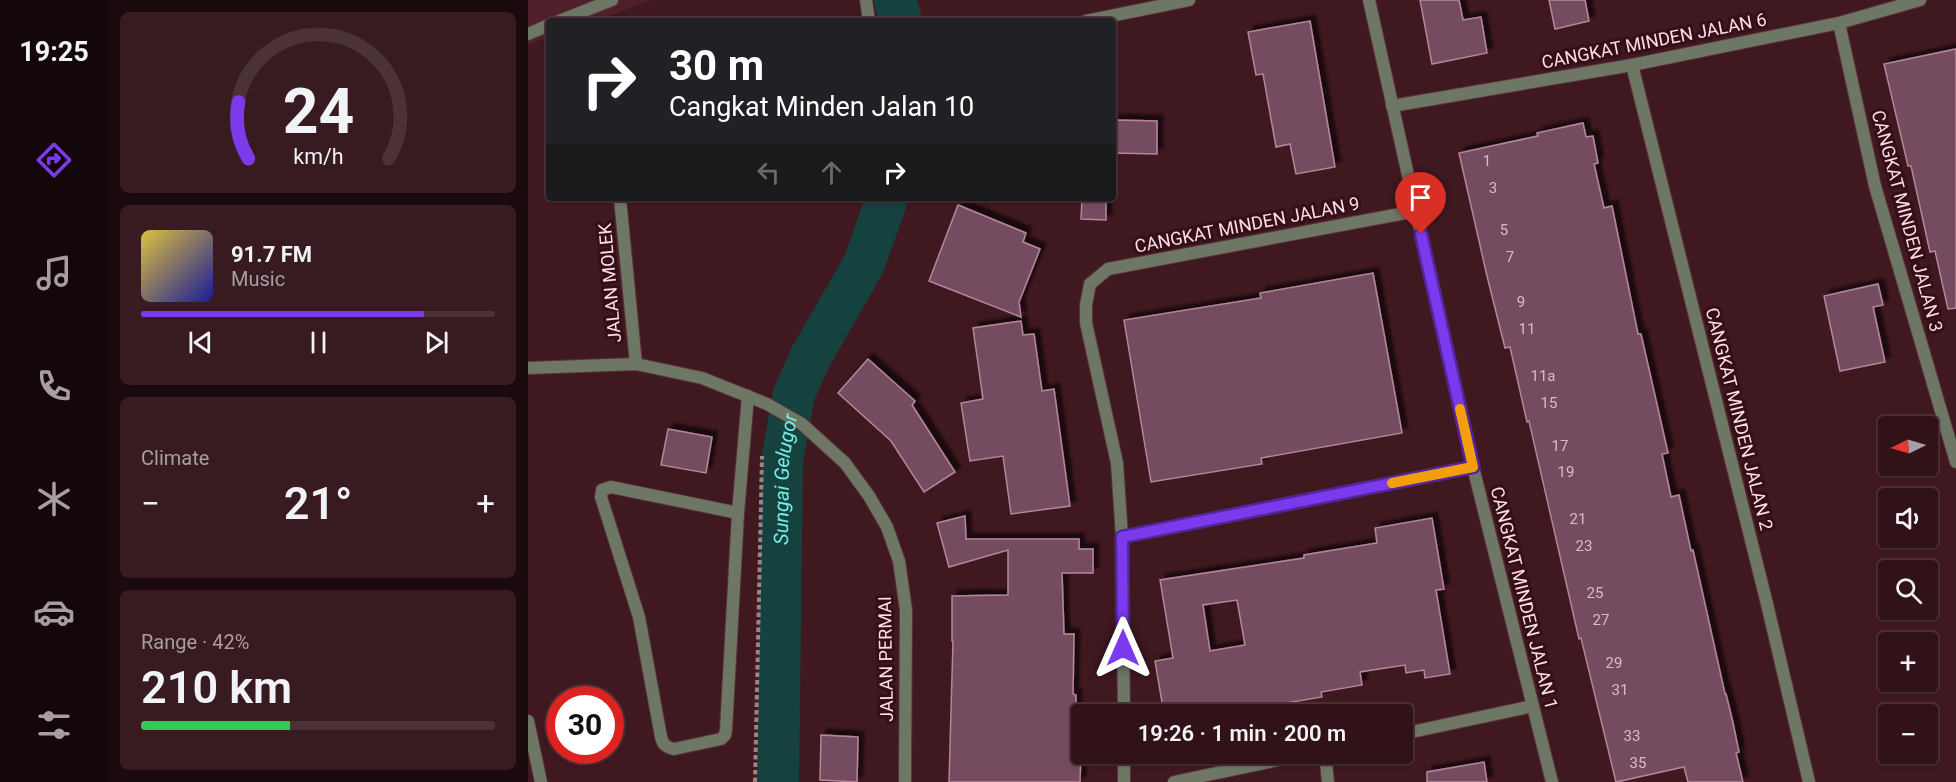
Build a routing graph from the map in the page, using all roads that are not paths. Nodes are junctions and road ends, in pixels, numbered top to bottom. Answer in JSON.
{"nodes":[{"id":1,"x":612,"y":0,"type":"edge"},
{"id":2,"x":866,"y":0,"type":"edge"},
{"id":3,"x":1189,"y":0,"type":"edge"},
{"id":4,"x":1369,"y":0,"type":"edge"},
{"id":5,"x":1920,"y":0,"type":"edge"},
{"id":6,"x":567,"y":18,"type":"edge"},
{"id":7,"x":869,"y":18,"type":"edge"},
{"id":8,"x":1101,"y":18,"type":"edge"},
{"id":9,"x":1839,"y":23,"type":"junction"},
{"id":10,"x":546,"y":26,"type":"edge"},
{"id":11,"x":528,"y":33,"type":"edge"},
{"id":12,"x":1632,"y":65,"type":"junction"},
{"id":13,"x":1392,"y":106,"type":"junction"},
{"id":14,"x":621,"y":201,"type":"edge"},
{"id":15,"x":1416,"y":211,"type":"junction"},
{"id":16,"x":636,"y":364,"type":"junction"},
{"id":17,"x":528,"y":368,"type":"edge"},
{"id":18,"x":748,"y":396,"type":"junction"},
{"id":19,"x":1956,"y":462,"type":"edge"},
{"id":20,"x":1473,"y":467,"type":"junction"},
{"id":21,"x":738,"y":513,"type":"junction"},
{"id":22,"x":1122,"y":537,"type":"junction"},
{"id":23,"x":1124,"y":704,"type":"edge"},
{"id":24,"x":1533,"y":706,"type":"junction"},
{"id":25,"x":528,"y":721,"type":"edge"},
{"id":26,"x":1413,"y":732,"type":"edge"},
{"id":27,"x":1124,"y":764,"type":"edge"},
{"id":28,"x":1259,"y":764,"type":"edge"},
{"id":29,"x":1326,"y":764,"type":"edge"},
{"id":30,"x":541,"y":782,"type":"edge"},
{"id":31,"x":905,"y":782,"type":"edge"},
{"id":32,"x":1124,"y":782,"type":"edge"},
{"id":33,"x":1174,"y":782,"type":"edge"},
{"id":34,"x":1328,"y":782,"type":"edge"},
{"id":35,"x":1552,"y":782,"type":"edge"},
{"id":36,"x":1809,"y":782,"type":"edge"}],
"edges":[{"from":1,"to":6,"type":"street"},
{"from":2,"to":7,"type":"street"},
{"from":3,"to":8,"type":"street"},
{"from":4,"to":13,"type":"street","name":"CANGKAT MINDEN JALAN 1"},
{"from":5,"to":9,"type":"street","name":"CANGKAT MINDEN JALAN 6"},
{"from":9,"to":12,"type":"street","name":"CANGKAT MINDEN JALAN 6"},
{"from":9,"to":19,"type":"street","name":"CANGKAT MINDEN JALAN 3"},
{"from":10,"to":11,"type":"street"},
{"from":12,"to":13,"type":"street","name":"CANGKAT MINDEN JALAN 6"},
{"from":12,"to":36,"type":"street","name":"CANGKAT MINDEN JALAN 2"},
{"from":13,"to":15,"type":"street","name":"CANGKAT MINDEN JALAN 1"},
{"from":14,"to":16,"type":"street","name":"JALAN MOLEK"},
{"from":15,"to":20,"type":"street","name":"CANGKAT MINDEN JALAN 1"},
{"from":15,"to":22,"type":"street","name":"CANGKAT MINDEN JALAN 9"},
{"from":16,"to":17,"type":"street","name":"JALAN PERMAI"},
{"from":16,"to":18,"type":"street","name":"JALAN PERMAI"},
{"from":18,"to":21,"type":"street"},
{"from":18,"to":31,"type":"street","name":"JALAN PERMAI"},
{"from":20,"to":22,"type":"street"},
{"from":20,"to":24,"type":"street","name":"CANGKAT MINDEN JALAN 1"},
{"from":21,"to":21,"type":"street"},
{"from":22,"to":23,"type":"street"},
{"from":24,"to":26,"type":"street"},
{"from":24,"to":35,"type":"street","name":"CANGKAT MINDEN JALAN 1"},
{"from":25,"to":30,"type":"street"},
{"from":27,"to":32,"type":"street"},
{"from":28,"to":33,"type":"street"},
{"from":29,"to":34,"type":"street"}]}
